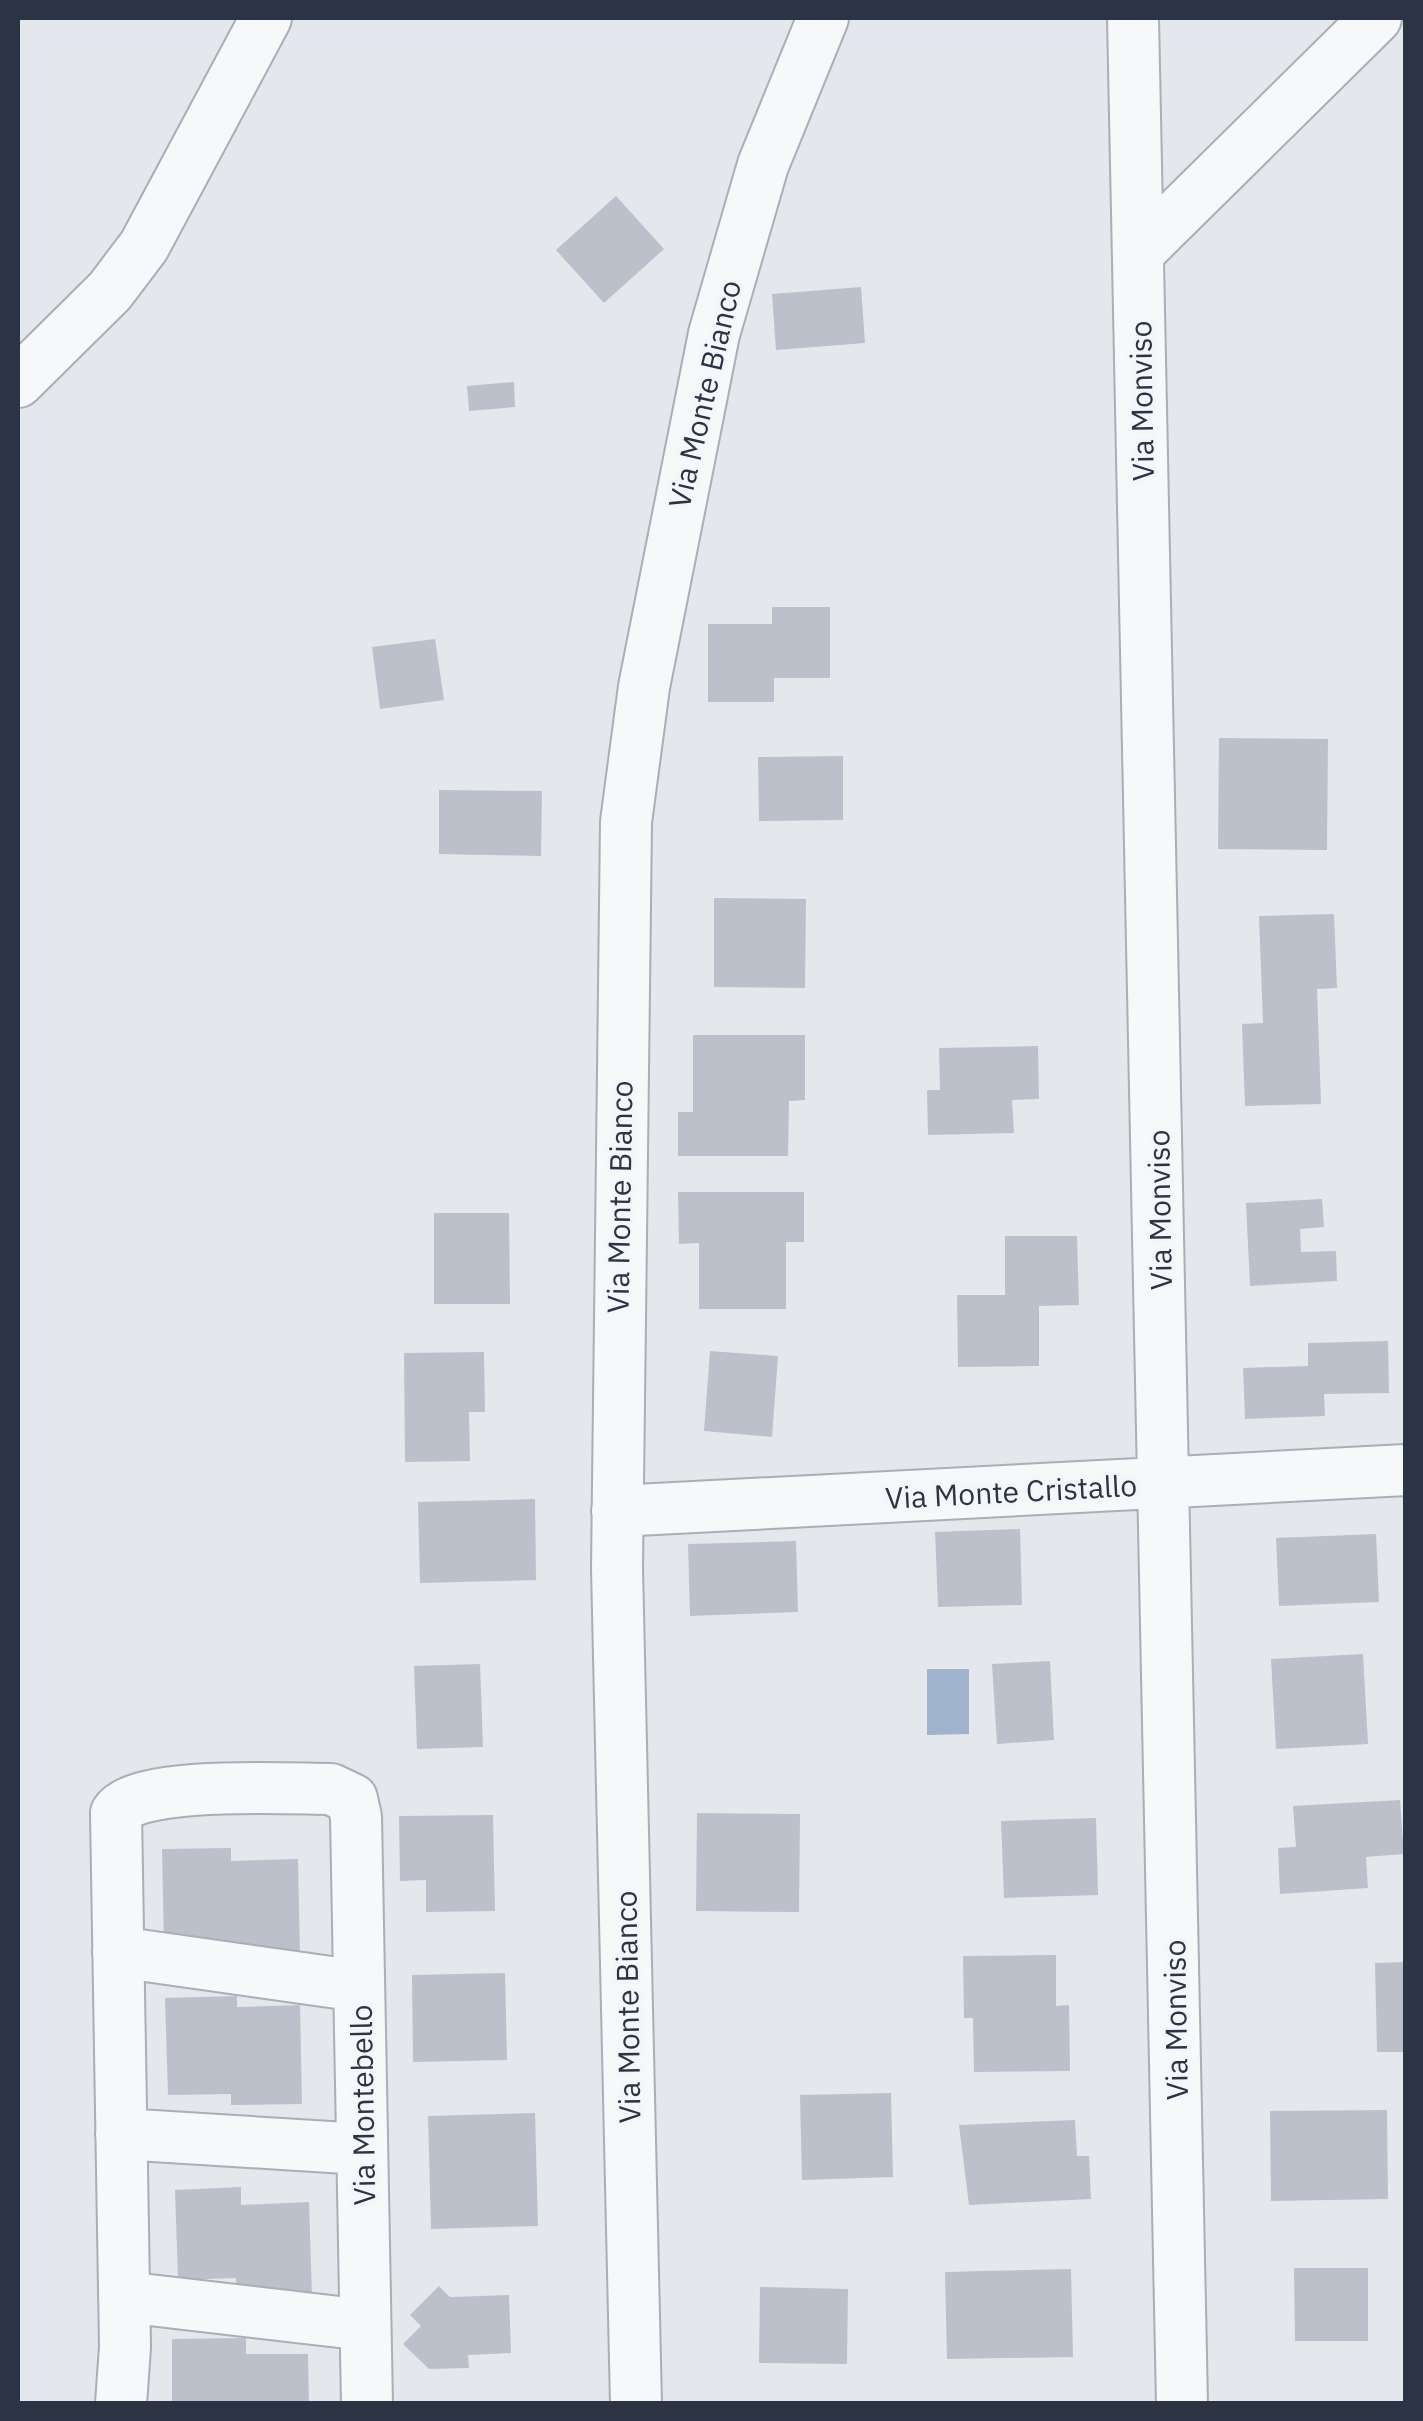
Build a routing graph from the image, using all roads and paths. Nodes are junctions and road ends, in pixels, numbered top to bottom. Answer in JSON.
{"nodes":[{"id":1,"x":266,"y":18,"type":"edge"},
{"id":2,"x":823,"y":18,"type":"edge"},
{"id":3,"x":1133,"y":18,"type":"edge"},
{"id":4,"x":1376,"y":18,"type":"edge"},
{"id":5,"x":1138,"y":253,"type":"junction"},
{"id":6,"x":18,"y":382,"type":"edge"},
{"id":7,"x":1406,"y":1470,"type":"edge"},
{"id":8,"x":1164,"y":1483,"type":"junction"},
{"id":9,"x":617,"y":1510,"type":"junction"},
{"id":10,"x":118,"y":1952,"type":"junction"},
{"id":11,"x":360,"y":1986,"type":"junction"},
{"id":12,"x":121,"y":2134,"type":"junction"},
{"id":13,"x":362,"y":2149,"type":"junction"},
{"id":14,"x":124,"y":2298,"type":"junction"},
{"id":15,"x":366,"y":2325,"type":"junction"},
{"id":16,"x":120,"y":2404,"type":"edge"},
{"id":17,"x":367,"y":2404,"type":"edge"},
{"id":18,"x":636,"y":2404,"type":"edge"},
{"id":19,"x":1182,"y":2404,"type":"edge"}],
"edges":[{"from":1,"to":6,"type":"street"},
{"from":2,"to":9,"type":"street","name":"Via Monte Bianco"},
{"from":3,"to":5,"type":"street","name":"Via Monviso"},
{"from":4,"to":5,"type":"street"},
{"from":5,"to":8,"type":"street","name":"Via Monviso"},
{"from":7,"to":8,"type":"street","name":"Via Monte Cristallo"},
{"from":8,"to":9,"type":"street","name":"Via Monte Cristallo"},
{"from":8,"to":19,"type":"street","name":"Via Monviso"},
{"from":9,"to":18,"type":"street","name":"Via Monte Bianco"},
{"from":10,"to":11,"type":"street"},
{"from":10,"to":11,"type":"street","name":"Via Montebello"},
{"from":10,"to":12,"type":"street"},
{"from":11,"to":13,"type":"street","name":"Via Montebello"},
{"from":12,"to":13,"type":"street"},
{"from":12,"to":14,"type":"street"},
{"from":13,"to":15,"type":"street","name":"Via Montebello"},
{"from":14,"to":15,"type":"street"},
{"from":14,"to":16,"type":"street"},
{"from":15,"to":17,"type":"street","name":"Via Montebello"}]}
